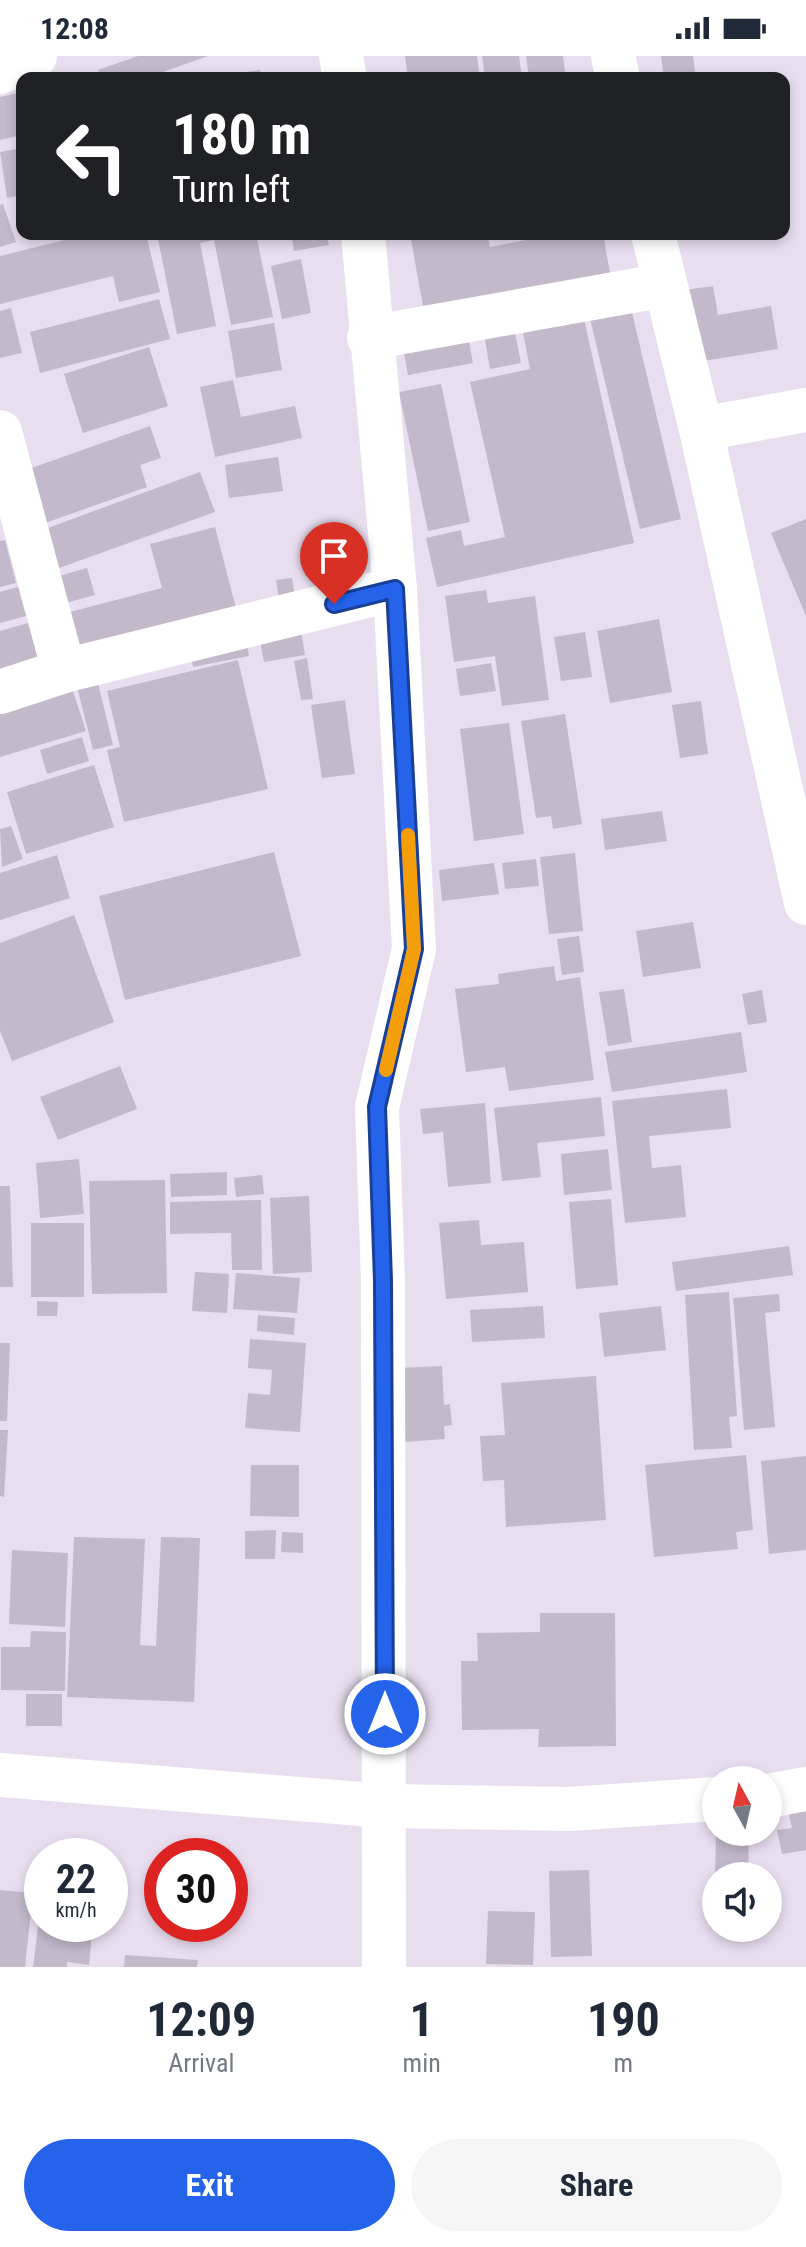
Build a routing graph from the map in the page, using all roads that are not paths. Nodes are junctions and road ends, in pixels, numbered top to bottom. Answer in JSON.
{"nodes":[{"id":1,"x":35,"y":56,"type":"edge"},
{"id":2,"x":0,"y":72,"type":"edge"},
{"id":3,"x":363,"y":240,"type":"edge"},
{"id":4,"x":654,"y":240,"type":"edge"},
{"id":5,"x":665,"y":285,"type":"junction"},
{"id":6,"x":369,"y":338,"type":"junction"},
{"id":7,"x":806,"y":410,"type":"edge"},
{"id":8,"x":701,"y":429,"type":"junction"},
{"id":9,"x":0,"y":432,"type":"edge"},
{"id":10,"x":395,"y":589,"type":"junction"},
{"id":11,"x":64,"y":671,"type":"junction"},
{"id":12,"x":0,"y":692,"type":"edge"},
{"id":13,"x":805,"y":895,"type":"edge"},
{"id":14,"x":0,"y":1775,"type":"edge"},
{"id":15,"x":806,"y":1789,"type":"edge"},
{"id":16,"x":782,"y":1793,"type":"edge"},
{"id":17,"x":702,"y":1800,"type":"edge"},
{"id":18,"x":386,"y":1806,"type":"junction"},
{"id":19,"x":384,"y":1967,"type":"edge"}],
"edges":[{"from":1,"to":2,"type":"street"},
{"from":3,"to":6,"type":"street"},
{"from":4,"to":5,"type":"street"},
{"from":5,"to":6,"type":"street"},
{"from":5,"to":8,"type":"street"},
{"from":6,"to":10,"type":"street"},
{"from":7,"to":8,"type":"street"},
{"from":8,"to":13,"type":"street"},
{"from":9,"to":11,"type":"street"},
{"from":10,"to":11,"type":"street"},
{"from":10,"to":18,"type":"street"},
{"from":11,"to":12,"type":"street"},
{"from":14,"to":18,"type":"street"},
{"from":15,"to":16,"type":"street"},
{"from":17,"to":18,"type":"street"},
{"from":18,"to":19,"type":"street"}]}
